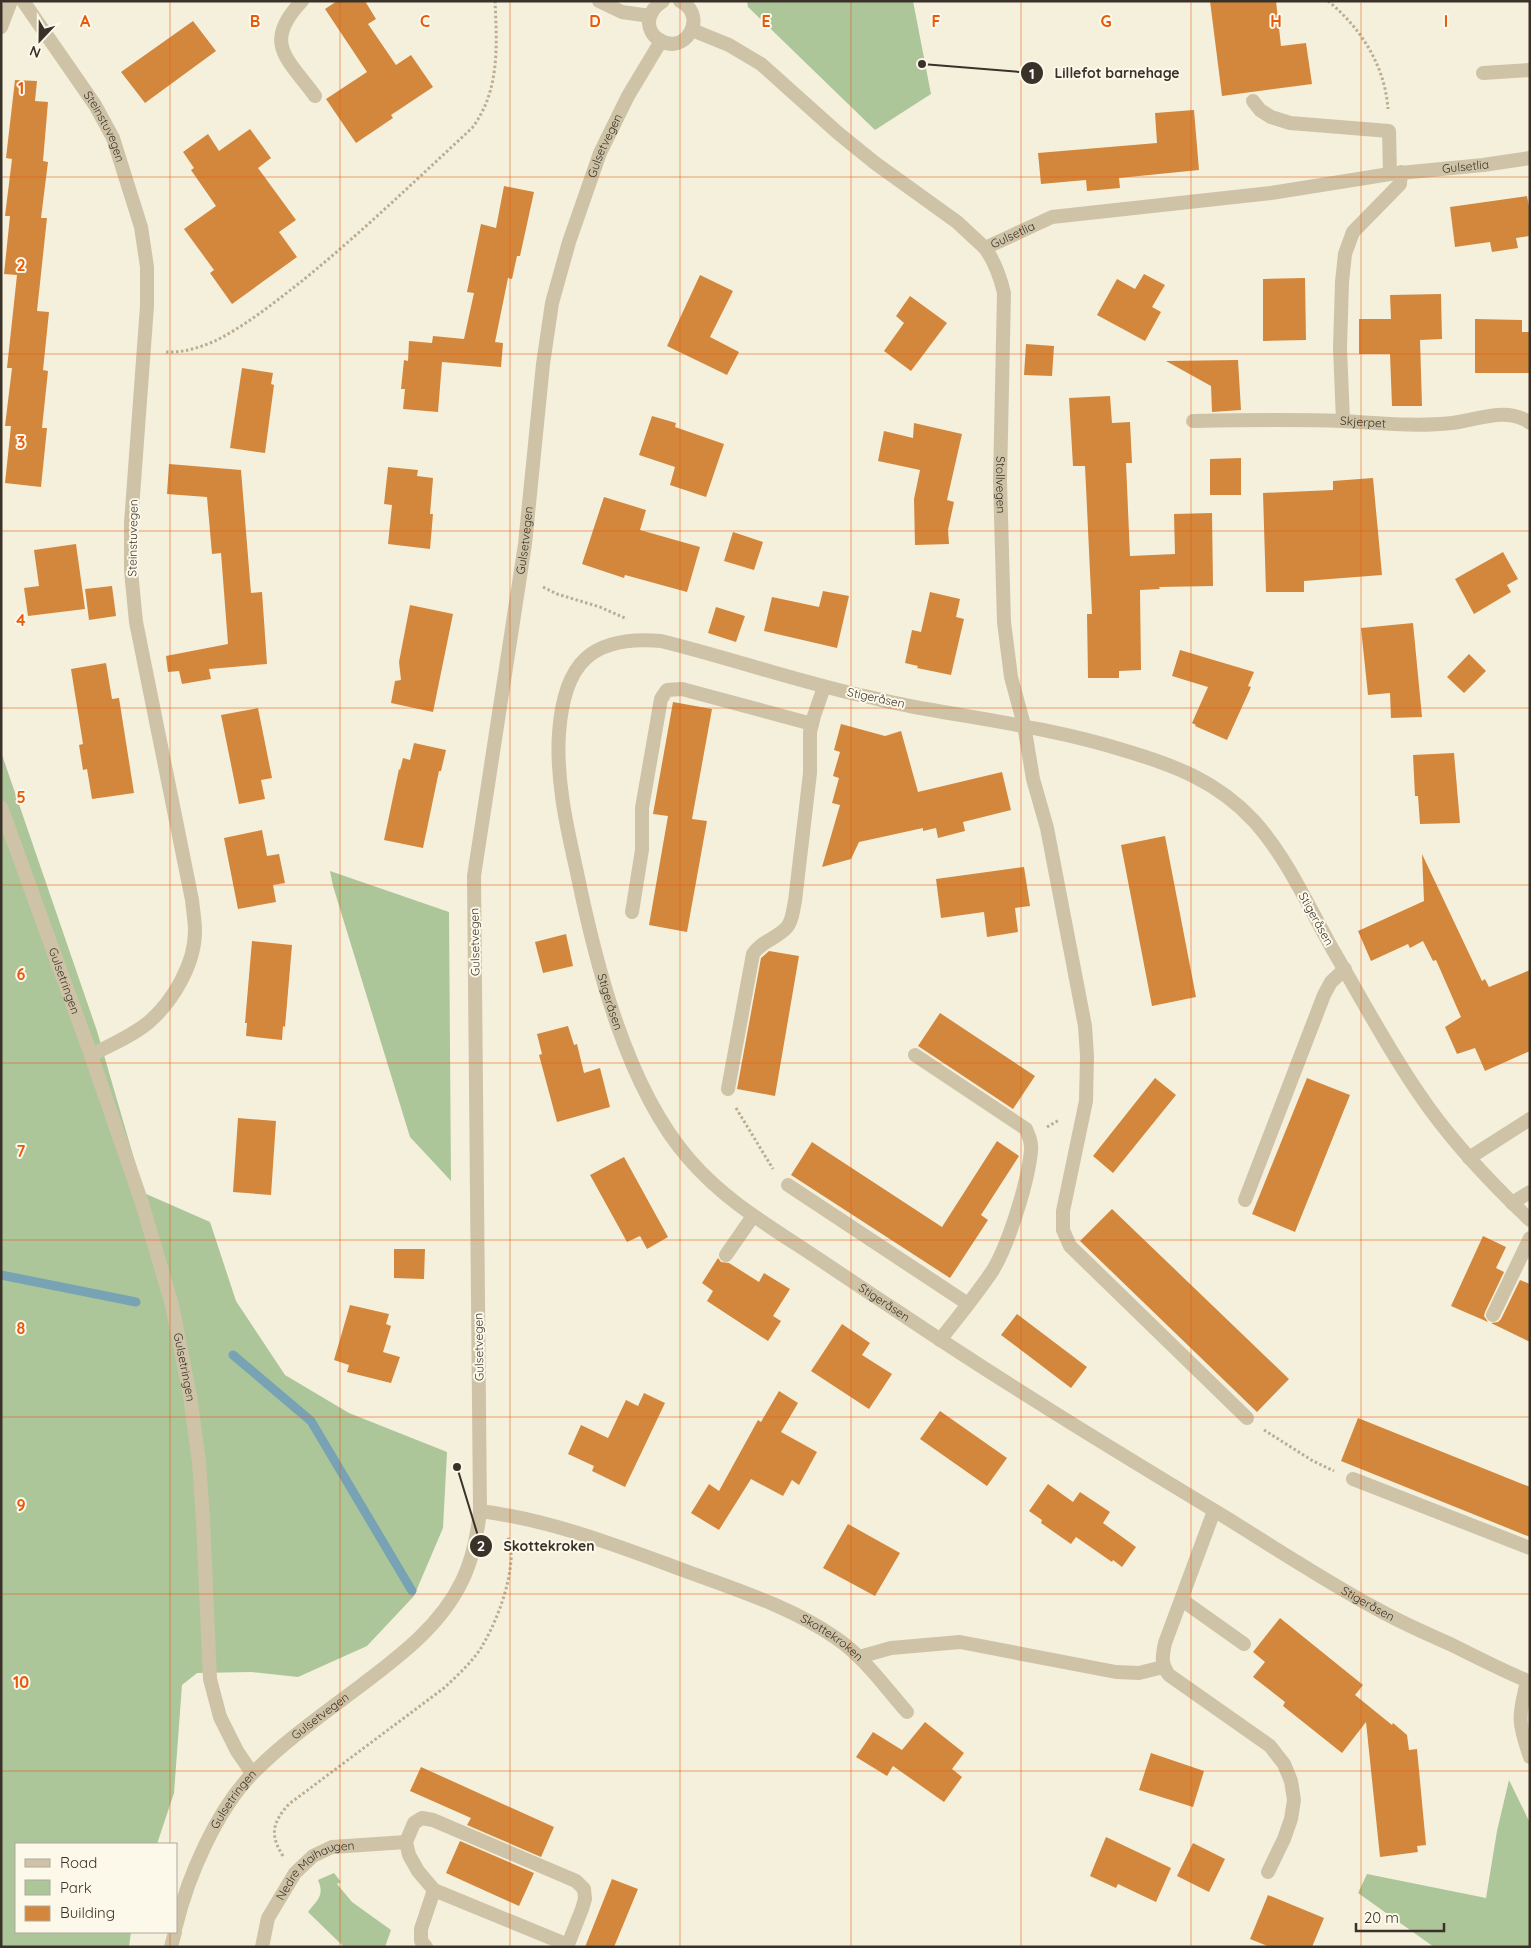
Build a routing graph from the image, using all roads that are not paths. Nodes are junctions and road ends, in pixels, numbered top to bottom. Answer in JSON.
{"nodes":[{"id":1,"x":11,"y":1,"type":"edge"},
{"id":2,"x":23,"y":1,"type":"edge"},
{"id":3,"x":302,"y":1,"type":"edge"},
{"id":4,"x":599,"y":1,"type":"edge"},
{"id":5,"x":664,"y":1,"type":"edge"},
{"id":6,"x":680,"y":1,"type":"edge"},
{"id":7,"x":650,"y":16,"type":"junction"},
{"id":8,"x":1,"y":27,"type":"edge"},
{"id":9,"x":692,"y":30,"type":"junction"},
{"id":10,"x":661,"y":41,"type":"junction"},
{"id":11,"x":1530,"y":70,"type":"edge"},
{"id":12,"x":1483,"y":73,"type":"dead end"},
{"id":13,"x":315,"y":96,"type":"dead end"},
{"id":14,"x":1253,"y":101,"type":"dead end"},
{"id":15,"x":1530,"y":158,"type":"edge"},
{"id":16,"x":1396,"y":173,"type":"junction"},
{"id":17,"x":986,"y":248,"type":"junction"},
{"id":18,"x":1193,"y":421,"type":"dead end"},
{"id":19,"x":1343,"y":421,"type":"junction"},
{"id":20,"x":1530,"y":423,"type":"edge"},
{"id":21,"x":824,"y":687,"type":"junction"},
{"id":22,"x":812,"y":724,"type":"junction"},
{"id":23,"x":1024,"y":725,"type":"junction"},
{"id":24,"x":1,"y":808,"type":"edge"},
{"id":25,"x":632,"y":912,"type":"dead end"},
{"id":26,"x":1345,"y":969,"type":"junction"},
{"id":27,"x":91,"y":1054,"type":"junction"},
{"id":28,"x":915,"y":1055,"type":"dead end"},
{"id":29,"x":728,"y":1089,"type":"road end"},
{"id":30,"x":1530,"y":1119,"type":"edge"},
{"id":31,"x":1469,"y":1158,"type":"junction"},
{"id":32,"x":788,"y":1185,"type":"road end"},
{"id":33,"x":1530,"y":1192,"type":"edge"},
{"id":34,"x":1245,"y":1200,"type":"dead end"},
{"id":35,"x":1512,"y":1203,"type":"junction"},
{"id":36,"x":753,"y":1216,"type":"junction"},
{"id":37,"x":1530,"y":1220,"type":"edge"},
{"id":38,"x":1530,"y":1238,"type":"edge"},
{"id":39,"x":726,"y":1255,"type":"dead end"},
{"id":40,"x":968,"y":1304,"type":"junction"},
{"id":41,"x":1493,"y":1315,"type":"dead end"},
{"id":42,"x":940,"y":1340,"type":"junction"},
{"id":43,"x":1247,"y":1418,"type":"road end"},
{"id":44,"x":1353,"y":1479,"type":"road end"},
{"id":45,"x":480,"y":1511,"type":"junction"},
{"id":46,"x":1214,"y":1511,"type":"junction"},
{"id":47,"x":1530,"y":1548,"type":"edge"},
{"id":48,"x":1182,"y":1600,"type":"junction"},
{"id":49,"x":1244,"y":1644,"type":"dead end"},
{"id":50,"x":859,"y":1657,"type":"junction"},
{"id":51,"x":1163,"y":1667,"type":"junction"},
{"id":52,"x":1529,"y":1682,"type":"edge"},
{"id":53,"x":907,"y":1712,"type":"dead end"},
{"id":54,"x":1530,"y":1757,"type":"edge"},
{"id":55,"x":252,"y":1773,"type":"junction"},
{"id":56,"x":406,"y":1842,"type":"junction"},
{"id":57,"x":1268,"y":1872,"type":"dead end"},
{"id":58,"x":434,"y":1890,"type":"junction"},
{"id":59,"x":178,"y":1919,"type":"edge"},
{"id":60,"x":175,"y":1933,"type":"edge"},
{"id":61,"x":568,"y":1946,"type":"edge"},
{"id":62,"x":172,"y":1947,"type":"edge"},
{"id":63,"x":262,"y":1947,"type":"edge"},
{"id":64,"x":426,"y":1947,"type":"edge"}],
"edges":[{"from":1,"to":8,"type":"street"},
{"from":2,"to":27,"type":"street","name":"Steinstuvegen"},
{"from":3,"to":13,"type":"street"},
{"from":4,"to":7,"type":"street"},
{"from":5,"to":7,"type":"street"},
{"from":6,"to":9,"type":"street"},
{"from":7,"to":10,"type":"street"},
{"from":9,"to":10,"type":"street"},
{"from":9,"to":17,"type":"street","name":"Gulsetlia"},
{"from":10,"to":45,"type":"street","name":"Gulsetvegen"},
{"from":11,"to":12,"type":"street"},
{"from":14,"to":16,"type":"street"},
{"from":15,"to":16,"type":"street","name":"Gulsetlia"},
{"from":16,"to":17,"type":"street","name":"Gulsetlia"},
{"from":16,"to":19,"type":"street"},
{"from":17,"to":23,"type":"street","name":"Stollvegen"},
{"from":18,"to":19,"type":"street","name":"Skjerpet"},
{"from":19,"to":20,"type":"street","name":"Skjerpet"},
{"from":21,"to":22,"type":"street"},
{"from":21,"to":23,"type":"street","name":"Stigeråsen"},
{"from":21,"to":36,"type":"street","name":"Stigeråsen"},
{"from":22,"to":25,"type":"street"},
{"from":22,"to":29,"type":"street"},
{"from":23,"to":26,"type":"street","name":"Stigeråsen"},
{"from":23,"to":43,"type":"street"},
{"from":24,"to":27,"type":"street","name":"Gulsetringen"},
{"from":26,"to":31,"type":"street","name":"Stigeråsen"},
{"from":26,"to":34,"type":"street"},
{"from":27,"to":55,"type":"street","name":"Gulsetringen"},
{"from":28,"to":40,"type":"street"},
{"from":30,"to":31,"type":"street"},
{"from":31,"to":35,"type":"street","name":"Stigeråsen"},
{"from":32,"to":40,"type":"street"},
{"from":33,"to":35,"type":"street"},
{"from":35,"to":37,"type":"street","name":"Stigeråsen"},
{"from":36,"to":39,"type":"street"},
{"from":36,"to":42,"type":"street","name":"Stigeråsen"},
{"from":38,"to":41,"type":"street"},
{"from":40,"to":42,"type":"street"},
{"from":42,"to":46,"type":"street","name":"Stigeråsen"},
{"from":44,"to":47,"type":"street"},
{"from":45,"to":50,"type":"street","name":"Skottekroken"},
{"from":45,"to":55,"type":"street","name":"Gulsetvegen"},
{"from":46,"to":48,"type":"street"},
{"from":46,"to":52,"type":"street","name":"Stigeråsen"},
{"from":48,"to":49,"type":"street"},
{"from":48,"to":51,"type":"street"},
{"from":50,"to":51,"type":"street"},
{"from":50,"to":53,"type":"street","name":"Skottekroken"},
{"from":51,"to":57,"type":"street"},
{"from":52,"to":54,"type":"street"},
{"from":55,"to":59,"type":"street","name":"Gulsetringen"},
{"from":56,"to":58,"type":"street"},
{"from":56,"to":61,"type":"street"},
{"from":56,"to":63,"type":"street","name":"Nedre Maihaugen"},
{"from":58,"to":61,"type":"street"},
{"from":58,"to":64,"type":"street"},
{"from":60,"to":62,"type":"street"}]}
